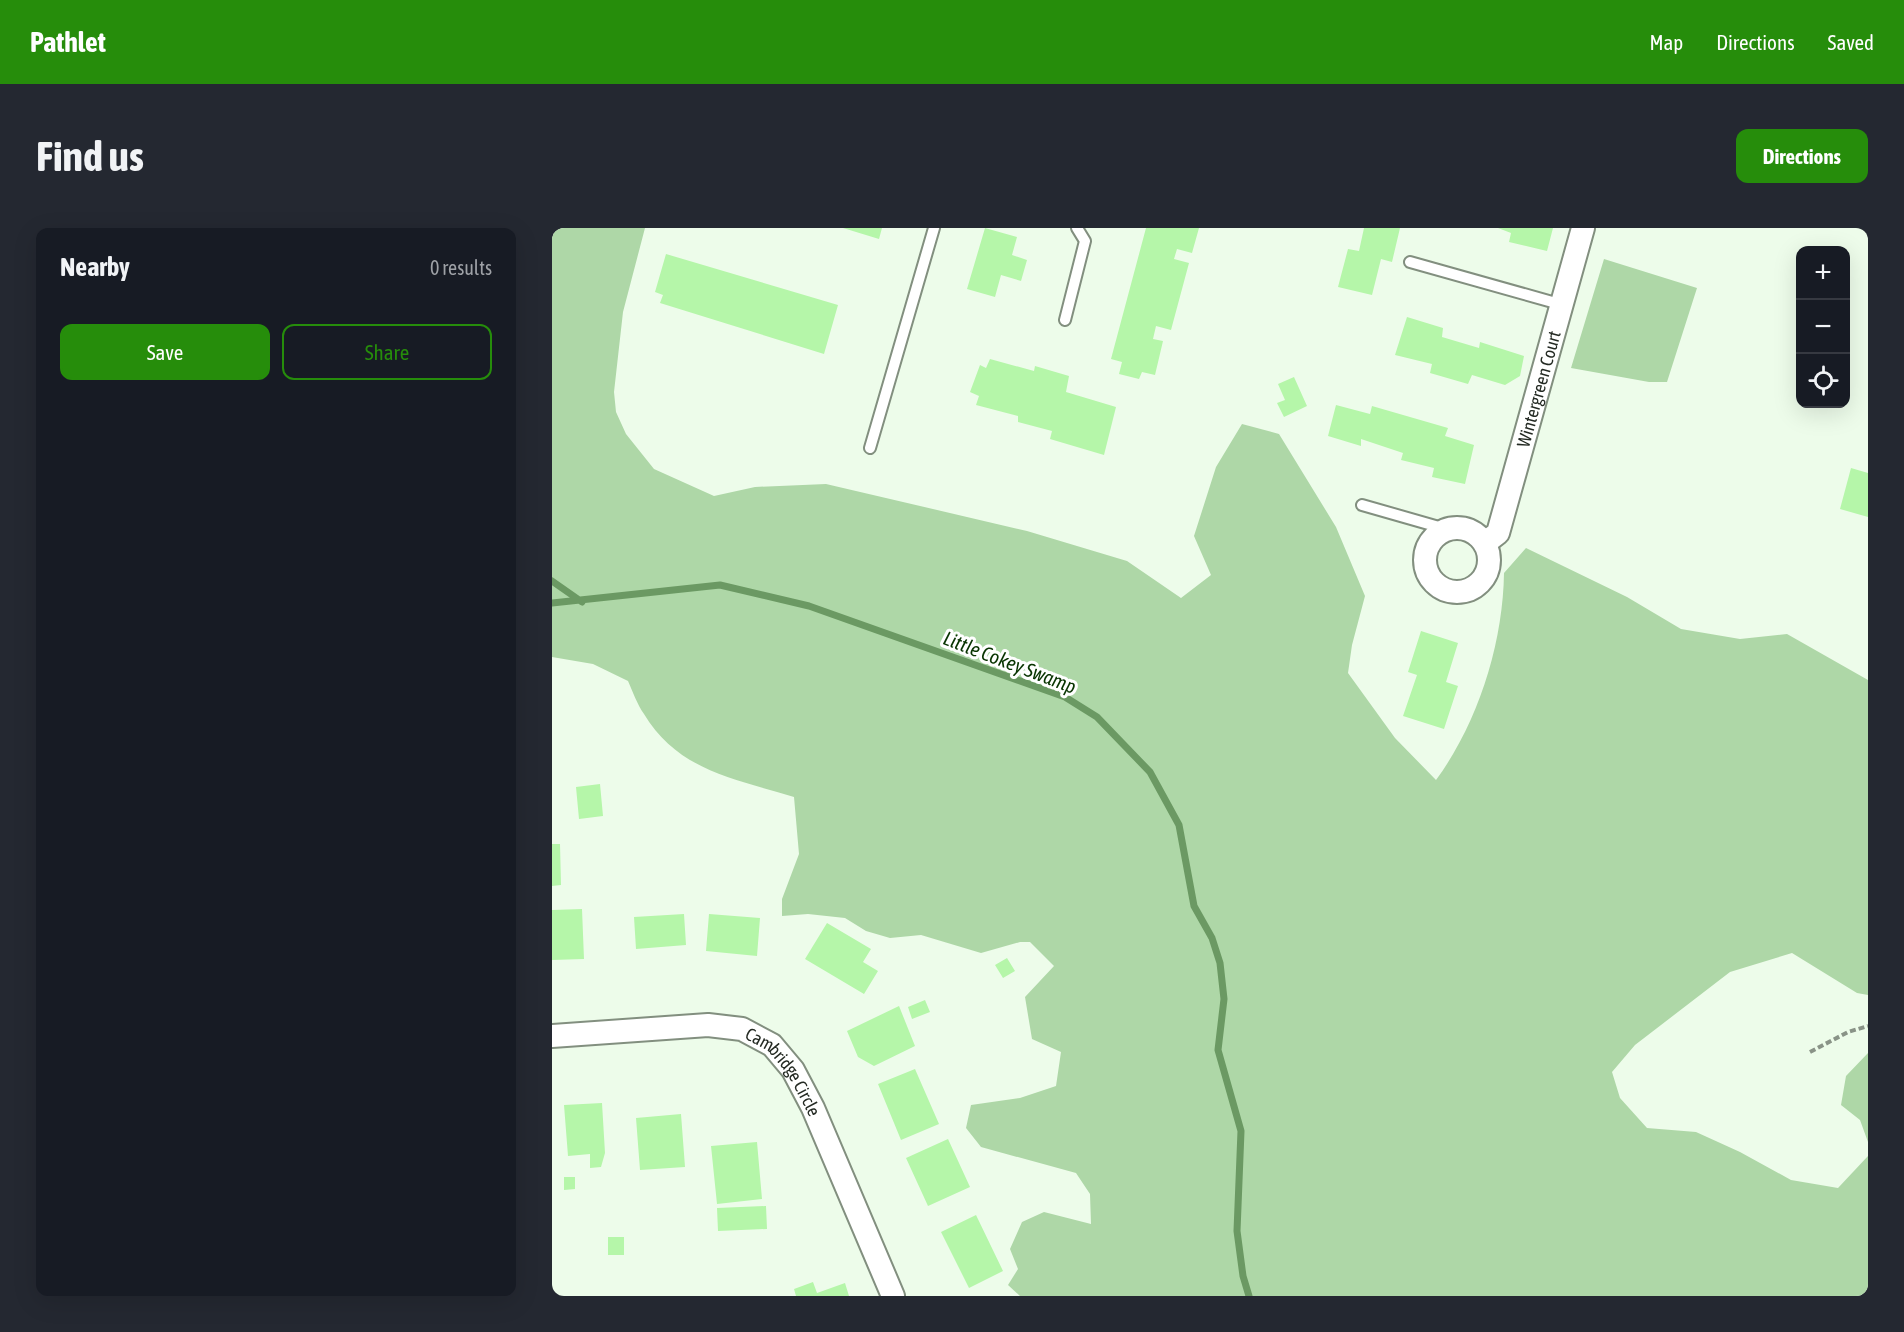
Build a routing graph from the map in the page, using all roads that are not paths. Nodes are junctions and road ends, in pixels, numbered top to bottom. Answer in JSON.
{"nodes":[{"id":1,"x":934,"y":228,"type":"edge"},
{"id":2,"x":1077,"y":228,"type":"edge"},
{"id":3,"x":1584,"y":228,"type":"edge"},
{"id":4,"x":1410,"y":262,"type":"dead end"},
{"id":5,"x":1564,"y":305,"type":"junction"},
{"id":6,"x":1065,"y":320,"type":"dead end"},
{"id":7,"x":870,"y":448,"type":"dead end"},
{"id":8,"x":1362,"y":505,"type":"dead end"},
{"id":9,"x":1446,"y":529,"type":"junction"},
{"id":10,"x":1485,"y":543,"type":"junction"},
{"id":11,"x":552,"y":1036,"type":"edge"},
{"id":12,"x":893,"y":1296,"type":"edge"}],
"edges":[{"from":1,"to":7,"type":"lane"},
{"from":2,"to":6,"type":"lane"},
{"from":3,"to":5,"type":"street","name":"Wintergreen Court"},
{"from":4,"to":5,"type":"lane"},
{"from":5,"to":10,"type":"street","name":"Wintergreen Court"},
{"from":8,"to":9,"type":"lane"},
{"from":9,"to":10,"type":"street"},
{"from":9,"to":10,"type":"street"},
{"from":11,"to":12,"type":"street","name":"Cambridge Circle"}]}
